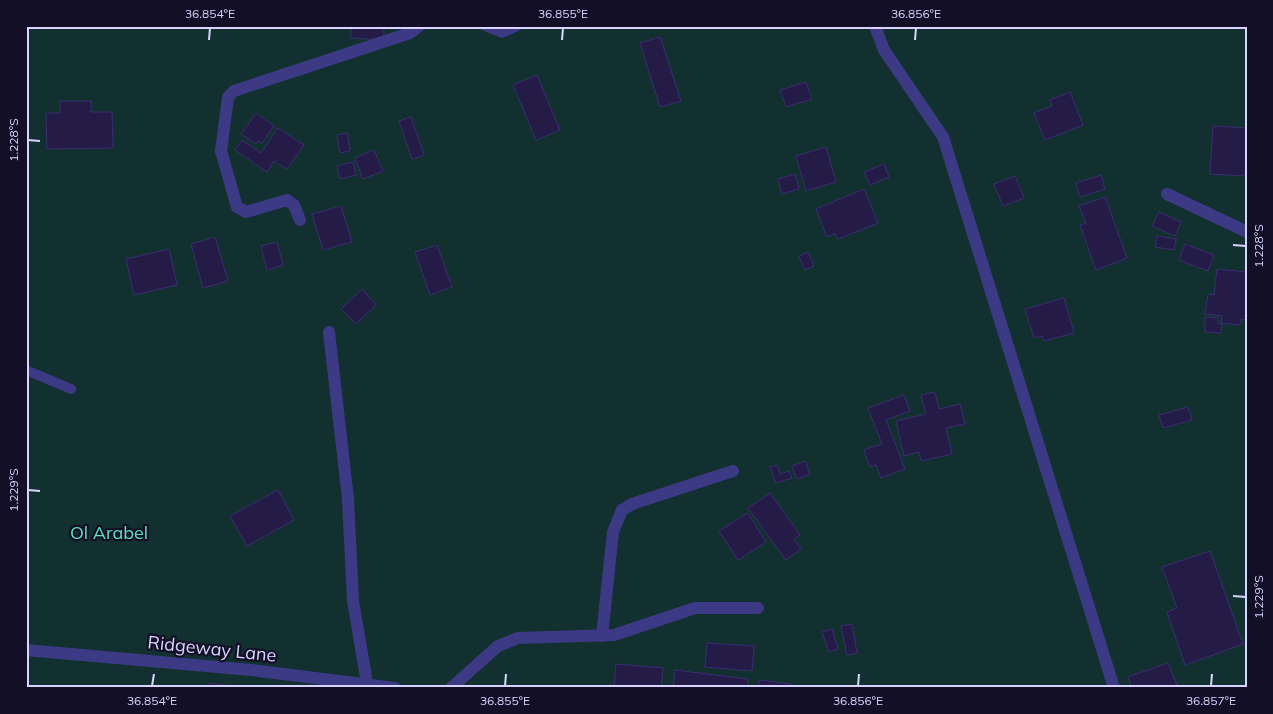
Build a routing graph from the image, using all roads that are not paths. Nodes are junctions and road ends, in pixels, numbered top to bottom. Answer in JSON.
{"nodes":[{"id":1,"x":419,"y":26,"type":"edge"},
{"id":2,"x":485,"y":26,"type":"edge"},
{"id":3,"x":517,"y":26,"type":"edge"},
{"id":4,"x":875,"y":26,"type":"edge"},
{"id":5,"x":1166,"y":194,"type":"dead end"},
{"id":6,"x":300,"y":220,"type":"dead end"},
{"id":7,"x":1247,"y":232,"type":"edge"},
{"id":8,"x":329,"y":332,"type":"dead end"},
{"id":9,"x":26,"y":370,"type":"edge"},
{"id":10,"x":71,"y":389,"type":"dead end"},
{"id":11,"x":733,"y":471,"type":"dead end"},
{"id":12,"x":758,"y":608,"type":"dead end"},
{"id":13,"x":602,"y":636,"type":"junction"},
{"id":14,"x":26,"y":650,"type":"edge"},
{"id":15,"x":367,"y":683,"type":"junction"},
{"id":16,"x":395,"y":688,"type":"edge"},
{"id":17,"x":451,"y":688,"type":"edge"},
{"id":18,"x":1114,"y":688,"type":"edge"}],
"edges":[{"from":1,"to":6,"type":"street"},
{"from":2,"to":3,"type":"lane"},
{"from":4,"to":18,"type":"street"},
{"from":5,"to":7,"type":"street"},
{"from":8,"to":15,"type":"street"},
{"from":9,"to":10,"type":"lane"},
{"from":11,"to":13,"type":"street"},
{"from":12,"to":13,"type":"street"},
{"from":13,"to":17,"type":"street"},
{"from":14,"to":15,"type":"street","name":"Ridgeway Lane"},
{"from":15,"to":16,"type":"street","name":"Ridgeway Lane"}]}
